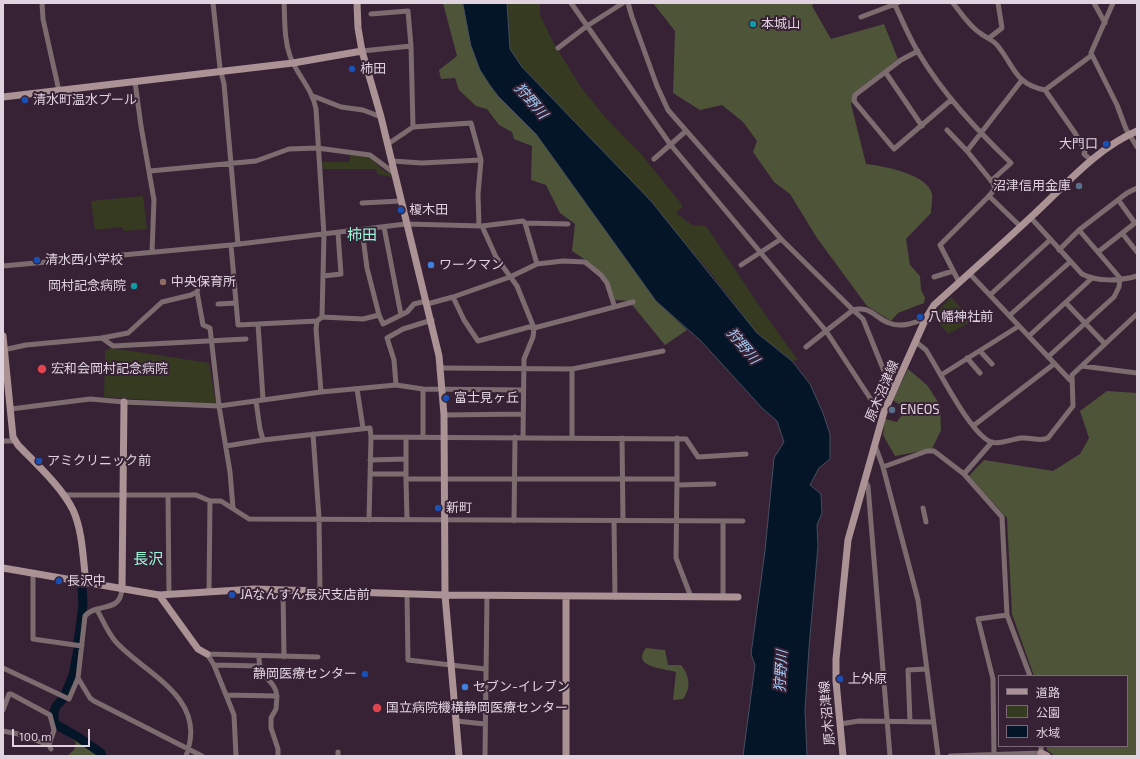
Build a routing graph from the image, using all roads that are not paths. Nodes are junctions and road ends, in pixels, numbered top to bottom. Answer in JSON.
{"nodes":[{"id":1,"x":42,"y":3,"type":"edge"},
{"id":2,"x":213,"y":3,"type":"edge"},
{"id":3,"x":284,"y":3,"type":"edge"},
{"id":4,"x":357,"y":3,"type":"edge"},
{"id":5,"x":571,"y":3,"type":"edge"},
{"id":6,"x":623,"y":3,"type":"edge"},
{"id":7,"x":628,"y":3,"type":"edge"},
{"id":8,"x":953,"y":3,"type":"edge"},
{"id":9,"x":998,"y":3,"type":"edge"},
{"id":10,"x":1094,"y":3,"type":"edge"},
{"id":11,"x":1113,"y":3,"type":"edge"},
{"id":12,"x":896,"y":4,"type":"edge"},
{"id":13,"x":371,"y":14,"type":"dead end"},
{"id":14,"x":861,"y":17,"type":"dead end"},
{"id":15,"x":1106,"y":23,"type":"junction"},
{"id":16,"x":587,"y":26,"type":"junction"},
{"id":17,"x":989,"y":38,"type":"junction"},
{"id":18,"x":411,"y":46,"type":"junction"},
{"id":19,"x":558,"y":48,"type":"dead end"},
{"id":20,"x":362,"y":51,"type":"junction"},
{"id":21,"x":918,"y":51,"type":"junction"},
{"id":22,"x":1092,"y":55,"type":"junction"},
{"id":23,"x":293,"y":63,"type":"junction"},
{"id":24,"x":222,"y":72,"type":"junction"},
{"id":25,"x":886,"y":73,"type":"junction"},
{"id":26,"x":1022,"y":80,"type":"junction"},
{"id":27,"x":135,"y":82,"type":"junction"},
{"id":28,"x":1045,"y":90,"type":"junction"},
{"id":29,"x":59,"y":91,"type":"junction"},
{"id":30,"x":313,"y":96,"type":"junction"},
{"id":31,"x":3,"y":97,"type":"edge"},
{"id":32,"x":952,"y":100,"type":"junction"},
{"id":33,"x":381,"y":117,"type":"junction"},
{"id":34,"x":922,"y":126,"type":"junction"},
{"id":35,"x":413,"y":127,"type":"junction"},
{"id":36,"x":947,"y":130,"type":"dead end"},
{"id":37,"x":686,"y":131,"type":"junction"},
{"id":38,"x":1137,"y":131,"type":"edge"},
{"id":39,"x":980,"y":133,"type":"junction"},
{"id":40,"x":1129,"y":134,"type":"junction"},
{"id":41,"x":388,"y":144,"type":"junction"},
{"id":42,"x":670,"y":144,"type":"junction"},
{"id":43,"x":1137,"y":147,"type":"edge"},
{"id":44,"x":317,"y":148,"type":"junction"},
{"id":45,"x":967,"y":151,"type":"junction"},
{"id":46,"x":654,"y":159,"type":"dead end"},
{"id":47,"x":481,"y":160,"type":"junction"},
{"id":48,"x":1091,"y":160,"type":"junction"},
{"id":49,"x":392,"y":161,"type":"junction"},
{"id":50,"x":230,"y":164,"type":"junction"},
{"id":51,"x":150,"y":171,"type":"junction"},
{"id":52,"x":394,"y":173,"type":"junction"},
{"id":53,"x":991,"y":181,"type":"junction"},
{"id":54,"x":1137,"y":188,"type":"edge"},
{"id":55,"x":989,"y":196,"type":"junction"},
{"id":56,"x":401,"y":201,"type":"junction"},
{"id":57,"x":1119,"y":201,"type":"junction"},
{"id":58,"x":362,"y":203,"type":"dead end"},
{"id":59,"x":1031,"y":218,"type":"junction"},
{"id":60,"x":525,"y":223,"type":"junction"},
{"id":61,"x":406,"y":224,"type":"junction"},
{"id":62,"x":568,"y":224,"type":"dead end"},
{"id":63,"x":480,"y":226,"type":"junction"},
{"id":64,"x":384,"y":227,"type":"junction"},
{"id":65,"x":1021,"y":227,"type":"junction"},
{"id":66,"x":362,"y":230,"type":"junction"},
{"id":67,"x":1079,"y":230,"type":"junction"},
{"id":68,"x":338,"y":233,"type":"junction"},
{"id":69,"x":1122,"y":233,"type":"junction"},
{"id":70,"x":324,"y":235,"type":"junction"},
{"id":71,"x":781,"y":239,"type":"junction"},
{"id":72,"x":1050,"y":240,"type":"junction"},
{"id":73,"x":238,"y":244,"type":"junction"},
{"id":74,"x":231,"y":245,"type":"junction"},
{"id":75,"x":1059,"y":250,"type":"junction"},
{"id":76,"x":152,"y":252,"type":"junction"},
{"id":77,"x":760,"y":252,"type":"junction"},
{"id":78,"x":1098,"y":252,"type":"junction"},
{"id":79,"x":1137,"y":252,"type":"edge"},
{"id":80,"x":1070,"y":262,"type":"junction"},
{"id":81,"x":537,"y":264,"type":"junction"},
{"id":82,"x":741,"y":265,"type":"dead end"},
{"id":83,"x":3,"y":266,"type":"edge"},
{"id":84,"x":953,"y":271,"type":"junction"},
{"id":85,"x":969,"y":273,"type":"junction"},
{"id":86,"x":324,"y":276,"type":"junction"},
{"id":87,"x":1137,"y":276,"type":"edge"},
{"id":88,"x":510,"y":277,"type":"junction"},
{"id":89,"x":934,"y":277,"type":"dead end"},
{"id":90,"x":1120,"y":278,"type":"junction"},
{"id":91,"x":200,"y":279,"type":"dead end"},
{"id":92,"x":1092,"y":279,"type":"junction"},
{"id":93,"x":959,"y":282,"type":"junction"},
{"id":94,"x":197,"y":292,"type":"junction"},
{"id":95,"x":990,"y":294,"type":"junction"},
{"id":96,"x":453,"y":297,"type":"junction"},
{"id":97,"x":236,"y":302,"type":"junction"},
{"id":98,"x":633,"y":302,"type":"dead end"},
{"id":99,"x":427,"y":303,"type":"junction"},
{"id":100,"x":1066,"y":303,"type":"junction"},
{"id":101,"x":218,"y":304,"type":"dead end"},
{"id":102,"x":614,"y":305,"type":"junction"},
{"id":103,"x":853,"y":310,"type":"junction"},
{"id":104,"x":1137,"y":314,"type":"edge"},
{"id":105,"x":379,"y":315,"type":"junction"},
{"id":106,"x":401,"y":315,"type":"junction"},
{"id":107,"x":1010,"y":315,"type":"junction"},
{"id":108,"x":322,"y":317,"type":"junction"},
{"id":109,"x":926,"y":318,"type":"junction"},
{"id":110,"x":432,"y":320,"type":"junction"},
{"id":111,"x":317,"y":321,"type":"junction"},
{"id":112,"x":258,"y":324,"type":"junction"},
{"id":113,"x":1085,"y":324,"type":"junction"},
{"id":114,"x":1019,"y":326,"type":"junction"},
{"id":115,"x":534,"y":328,"type":"junction"},
{"id":116,"x":826,"y":331,"type":"junction"},
{"id":117,"x":3,"y":336,"type":"edge"},
{"id":118,"x":1029,"y":336,"type":"junction"},
{"id":119,"x":102,"y":338,"type":"junction"},
{"id":120,"x":246,"y":339,"type":"dead end"},
{"id":121,"x":212,"y":341,"type":"junction"},
{"id":122,"x":916,"y":342,"type":"junction"},
{"id":123,"x":1105,"y":344,"type":"junction"},
{"id":124,"x":806,"y":347,"type":"dead end"},
{"id":125,"x":4,"y":350,"type":"edge"},
{"id":126,"x":663,"y":351,"type":"dead end"},
{"id":127,"x":980,"y":351,"type":"junction"},
{"id":128,"x":1048,"y":357,"type":"junction"},
{"id":129,"x":967,"y":358,"type":"junction"},
{"id":130,"x":992,"y":364,"type":"dead end"},
{"id":131,"x":1054,"y":364,"type":"junction"},
{"id":132,"x":1082,"y":366,"type":"junction"},
{"id":133,"x":524,"y":367,"type":"junction"},
{"id":134,"x":441,"y":368,"type":"junction"},
{"id":135,"x":572,"y":369,"type":"junction"},
{"id":136,"x":980,"y":373,"type":"dead end"},
{"id":137,"x":1137,"y":374,"type":"edge"},
{"id":138,"x":942,"y":375,"type":"junction"},
{"id":139,"x":1071,"y":381,"type":"junction"},
{"id":140,"x":396,"y":385,"type":"junction"},
{"id":141,"x":357,"y":389,"type":"junction"},
{"id":142,"x":423,"y":389,"type":"junction"},
{"id":143,"x":443,"y":390,"type":"junction"},
{"id":144,"x":523,"y":390,"type":"junction"},
{"id":145,"x":894,"y":390,"type":"junction"},
{"id":146,"x":321,"y":392,"type":"junction"},
{"id":147,"x":263,"y":399,"type":"junction"},
{"id":148,"x":256,"y":401,"type":"junction"},
{"id":149,"x":872,"y":401,"type":"dead end"},
{"id":150,"x":124,"y":402,"type":"junction"},
{"id":151,"x":218,"y":406,"type":"junction"},
{"id":152,"x":11,"y":409,"type":"junction"},
{"id":153,"x":523,"y":414,"type":"junction"},
{"id":154,"x":444,"y":415,"type":"junction"},
{"id":155,"x":973,"y":426,"type":"junction"},
{"id":156,"x":362,"y":428,"type":"junction"},
{"id":157,"x":313,"y":434,"type":"junction"},
{"id":158,"x":371,"y":437,"type":"junction"},
{"id":159,"x":406,"y":437,"type":"junction"},
{"id":160,"x":423,"y":437,"type":"junction"},
{"id":161,"x":444,"y":437,"type":"junction"},
{"id":162,"x":515,"y":437,"type":"junction"},
{"id":163,"x":523,"y":437,"type":"junction"},
{"id":164,"x":572,"y":438,"type":"junction"},
{"id":165,"x":622,"y":438,"type":"junction"},
{"id":166,"x":677,"y":438,"type":"junction"},
{"id":167,"x":264,"y":440,"type":"junction"},
{"id":168,"x":3,"y":441,"type":"edge"},
{"id":169,"x":15,"y":441,"type":"junction"},
{"id":170,"x":992,"y":442,"type":"junction"},
{"id":171,"x":875,"y":444,"type":"junction"},
{"id":172,"x":226,"y":446,"type":"junction"},
{"id":173,"x":746,"y":454,"type":"dead end"},
{"id":174,"x":370,"y":460,"type":"junction"},
{"id":175,"x":406,"y":460,"type":"junction"},
{"id":176,"x":883,"y":467,"type":"junction"},
{"id":177,"x":370,"y":474,"type":"junction"},
{"id":178,"x":964,"y":474,"type":"junction"},
{"id":179,"x":406,"y":476,"type":"junction"},
{"id":180,"x":445,"y":478,"type":"junction"},
{"id":181,"x":514,"y":479,"type":"junction"},
{"id":182,"x":622,"y":479,"type":"junction"},
{"id":183,"x":865,"y":481,"type":"junction"},
{"id":184,"x":677,"y":482,"type":"junction"},
{"id":185,"x":714,"y":484,"type":"dead end"},
{"id":186,"x":123,"y":494,"type":"junction"},
{"id":187,"x":64,"y":495,"type":"junction"},
{"id":188,"x":168,"y":495,"type":"junction"},
{"id":189,"x":210,"y":501,"type":"junction"},
{"id":190,"x":233,"y":508,"type":"junction"},
{"id":191,"x":922,"y":508,"type":"dead end"},
{"id":192,"x":319,"y":518,"type":"junction"},
{"id":193,"x":406,"y":519,"type":"junction"},
{"id":194,"x":446,"y":519,"type":"junction"},
{"id":195,"x":369,"y":520,"type":"junction"},
{"id":196,"x":514,"y":520,"type":"junction"},
{"id":197,"x":676,"y":520,"type":"junction"},
{"id":198,"x":614,"y":521,"type":"junction"},
{"id":199,"x":623,"y":521,"type":"junction"},
{"id":200,"x":723,"y":521,"type":"junction"},
{"id":201,"x":743,"y":521,"type":"dead end"},
{"id":202,"x":926,"y":522,"type":"dead end"},
{"id":203,"x":3,"y":568,"type":"edge"},
{"id":204,"x":33,"y":574,"type":"junction"},
{"id":205,"x":86,"y":583,"type":"junction"},
{"id":206,"x":122,"y":590,"type":"junction"},
{"id":207,"x":284,"y":590,"type":"junction"},
{"id":208,"x":320,"y":591,"type":"junction"},
{"id":209,"x":210,"y":592,"type":"junction"},
{"id":210,"x":406,"y":594,"type":"junction"},
{"id":211,"x":159,"y":595,"type":"junction"},
{"id":212,"x":169,"y":595,"type":"junction"},
{"id":213,"x":445,"y":595,"type":"junction"},
{"id":214,"x":487,"y":596,"type":"junction"},
{"id":215,"x":566,"y":596,"type":"junction"},
{"id":216,"x":615,"y":597,"type":"junction"},
{"id":217,"x":691,"y":597,"type":"junction"},
{"id":218,"x":723,"y":597,"type":"junction"},
{"id":219,"x":738,"y":597,"type":"dead end"},
{"id":220,"x":97,"y":610,"type":"junction"},
{"id":221,"x":1007,"y":615,"type":"junction"},
{"id":222,"x":82,"y":646,"type":"junction"},
{"id":223,"x":207,"y":654,"type":"junction"},
{"id":224,"x":259,"y":656,"type":"junction"},
{"id":225,"x":284,"y":657,"type":"junction"},
{"id":226,"x":318,"y":657,"type":"dead end"},
{"id":227,"x":451,"y":664,"type":"junction"},
{"id":228,"x":214,"y":665,"type":"junction"},
{"id":229,"x":259,"y":666,"type":"junction"},
{"id":230,"x":3,"y":668,"type":"edge"},
{"id":231,"x":485,"y":669,"type":"junction"},
{"id":232,"x":926,"y":669,"type":"junction"},
{"id":233,"x":1030,"y":675,"type":"edge"},
{"id":234,"x":78,"y":678,"type":"junction"},
{"id":235,"x":226,"y":695,"type":"junction"},
{"id":236,"x":277,"y":696,"type":"junction"},
{"id":237,"x":3,"y":710,"type":"edge"},
{"id":238,"x":456,"y":721,"type":"junction"},
{"id":239,"x":888,"y":722,"type":"junction"},
{"id":240,"x":910,"y":722,"type":"junction"},
{"id":241,"x":933,"y":722,"type":"junction"},
{"id":242,"x":486,"y":724,"type":"junction"},
{"id":243,"x":840,"y":724,"type":"junction"},
{"id":244,"x":3,"y":731,"type":"edge"},
{"id":245,"x":189,"y":746,"type":"dead end"},
{"id":246,"x":1043,"y":752,"type":"edge"},
{"id":247,"x":994,"y":755,"type":"edge"},
{"id":248,"x":202,"y":756,"type":"edge"},
{"id":249,"x":236,"y":756,"type":"edge"},
{"id":250,"x":278,"y":756,"type":"edge"},
{"id":251,"x":459,"y":756,"type":"edge"},
{"id":252,"x":485,"y":756,"type":"edge"},
{"id":253,"x":566,"y":756,"type":"edge"},
{"id":254,"x":843,"y":756,"type":"edge"},
{"id":255,"x":890,"y":756,"type":"edge"},
{"id":256,"x":938,"y":756,"type":"edge"},
{"id":257,"x":950,"y":756,"type":"edge"}],
"edges":[{"from":1,"to":29,"type":"street"},
{"from":2,"to":24,"type":"street"},
{"from":3,"to":23,"type":"street"},
{"from":4,"to":20,"type":"street"},
{"from":5,"to":16,"type":"street"},
{"from":6,"to":16,"type":"street"},
{"from":7,"to":37,"type":"street"},
{"from":8,"to":17,"type":"street"},
{"from":9,"to":17,"type":"street"},
{"from":10,"to":15,"type":"street"},
{"from":11,"to":15,"type":"street"},
{"from":12,"to":14,"type":"street"},
{"from":12,"to":21,"type":"street"},
{"from":13,"to":18,"type":"street"},
{"from":15,"to":22,"type":"street"},
{"from":16,"to":19,"type":"street"},
{"from":16,"to":42,"type":"street"},
{"from":17,"to":26,"type":"street"},
{"from":18,"to":20,"type":"street"},
{"from":18,"to":35,"type":"street"},
{"from":20,"to":23,"type":"street"},
{"from":20,"to":33,"type":"street"},
{"from":21,"to":25,"type":"street"},
{"from":21,"to":32,"type":"street"},
{"from":22,"to":28,"type":"street"},
{"from":22,"to":40,"type":"street"},
{"from":23,"to":24,"type":"street"},
{"from":23,"to":30,"type":"street"},
{"from":24,"to":27,"type":"street"},
{"from":24,"to":50,"type":"street"},
{"from":25,"to":34,"type":"street"},
{"from":25,"to":34,"type":"street"},
{"from":26,"to":28,"type":"street"},
{"from":26,"to":39,"type":"street"},
{"from":27,"to":29,"type":"street"},
{"from":27,"to":51,"type":"street"},
{"from":28,"to":48,"type":"street"},
{"from":29,"to":31,"type":"street"},
{"from":30,"to":33,"type":"street"},
{"from":30,"to":44,"type":"street"},
{"from":32,"to":34,"type":"street"},
{"from":32,"to":39,"type":"street"},
{"from":33,"to":41,"type":"street"},
{"from":35,"to":41,"type":"street"},
{"from":35,"to":47,"type":"street"},
{"from":36,"to":45,"type":"street"},
{"from":37,"to":42,"type":"street"},
{"from":37,"to":71,"type":"street"},
{"from":38,"to":40,"type":"street","name":"原木沼津線"},
{"from":39,"to":45,"type":"street"},
{"from":39,"to":53,"type":"street"},
{"from":40,"to":43,"type":"street"},
{"from":40,"to":48,"type":"street","name":"原木沼津線"},
{"from":41,"to":49,"type":"street"},
{"from":42,"to":46,"type":"street"},
{"from":42,"to":77,"type":"street"},
{"from":44,"to":50,"type":"street"},
{"from":44,"to":52,"type":"street"},
{"from":44,"to":70,"type":"street"},
{"from":45,"to":53,"type":"street"},
{"from":47,"to":49,"type":"street"},
{"from":47,"to":63,"type":"street"},
{"from":48,"to":59,"type":"street","name":"原木沼津線"},
{"from":49,"to":52,"type":"street"},
{"from":50,"to":51,"type":"street"},
{"from":50,"to":73,"type":"street"},
{"from":51,"to":76,"type":"street"},
{"from":52,"to":56,"type":"street"},
{"from":53,"to":55,"type":"street"},
{"from":54,"to":57,"type":"street"},
{"from":55,"to":65,"type":"street"},
{"from":55,"to":84,"type":"street"},
{"from":56,"to":58,"type":"street"},
{"from":56,"to":61,"type":"street"},
{"from":57,"to":67,"type":"street"},
{"from":57,"to":69,"type":"street"},
{"from":59,"to":65,"type":"street","name":"原木沼津線"},
{"from":59,"to":72,"type":"street"},
{"from":60,"to":62,"type":"street"},
{"from":60,"to":63,"type":"street"},
{"from":60,"to":81,"type":"street"},
{"from":61,"to":63,"type":"street"},
{"from":61,"to":64,"type":"street"},
{"from":61,"to":99,"type":"street"},
{"from":63,"to":88,"type":"street"},
{"from":64,"to":66,"type":"street"},
{"from":64,"to":106,"type":"street"},
{"from":65,"to":85,"type":"street","name":"原木沼津線"},
{"from":66,"to":68,"type":"street"},
{"from":66,"to":105,"type":"street"},
{"from":67,"to":75,"type":"street"},
{"from":67,"to":78,"type":"street"},
{"from":68,"to":70,"type":"street"},
{"from":68,"to":86,"type":"street"},
{"from":69,"to":78,"type":"street"},
{"from":69,"to":79,"type":"street"},
{"from":70,"to":73,"type":"street"},
{"from":70,"to":86,"type":"street"},
{"from":71,"to":77,"type":"street"},
{"from":71,"to":103,"type":"street"},
{"from":72,"to":75,"type":"street"},
{"from":72,"to":95,"type":"street"},
{"from":73,"to":74,"type":"street"},
{"from":74,"to":76,"type":"street"},
{"from":74,"to":97,"type":"street"},
{"from":75,"to":80,"type":"street"},
{"from":76,"to":83,"type":"street"},
{"from":77,"to":82,"type":"street"},
{"from":77,"to":116,"type":"street"},
{"from":78,"to":90,"type":"street"},
{"from":80,"to":92,"type":"street"},
{"from":80,"to":107,"type":"street"},
{"from":81,"to":88,"type":"street"},
{"from":81,"to":102,"type":"street"},
{"from":84,"to":89,"type":"street"},
{"from":84,"to":93,"type":"street"},
{"from":85,"to":93,"type":"street","name":"原木沼津線"},
{"from":85,"to":95,"type":"street"},
{"from":86,"to":108,"type":"street"},
{"from":87,"to":90,"type":"street"},
{"from":88,"to":96,"type":"street"},
{"from":88,"to":115,"type":"street"},
{"from":90,"to":92,"type":"street"},
{"from":90,"to":113,"type":"street"},
{"from":91,"to":94,"type":"street"},
{"from":92,"to":100,"type":"street"},
{"from":93,"to":109,"type":"street","name":"原木沼津線"},
{"from":94,"to":119,"type":"street"},
{"from":94,"to":121,"type":"street"},
{"from":95,"to":107,"type":"street"},
{"from":96,"to":99,"type":"street"},
{"from":96,"to":115,"type":"street"},
{"from":97,"to":101,"type":"street"},
{"from":97,"to":112,"type":"street"},
{"from":98,"to":102,"type":"street"},
{"from":99,"to":106,"type":"street"},
{"from":99,"to":110,"type":"street"},
{"from":100,"to":113,"type":"street"},
{"from":100,"to":118,"type":"street"},
{"from":102,"to":115,"type":"street"},
{"from":103,"to":109,"type":"street"},
{"from":103,"to":116,"type":"street"},
{"from":103,"to":145,"type":"street"},
{"from":104,"to":123,"type":"street"},
{"from":105,"to":106,"type":"street"},
{"from":105,"to":108,"type":"street"},
{"from":107,"to":114,"type":"street"},
{"from":108,"to":111,"type":"street"},
{"from":109,"to":122,"type":"street","name":"原木沼津線"},
{"from":110,"to":134,"type":"street"},
{"from":110,"to":140,"type":"street"},
{"from":111,"to":112,"type":"street"},
{"from":111,"to":146,"type":"street"},
{"from":112,"to":147,"type":"street"},
{"from":113,"to":123,"type":"street"},
{"from":113,"to":128,"type":"street"},
{"from":114,"to":118,"type":"street"},
{"from":114,"to":127,"type":"street"},
{"from":115,"to":133,"type":"street"},
{"from":116,"to":124,"type":"street"},
{"from":116,"to":149,"type":"street"},
{"from":117,"to":125,"type":"street"},
{"from":118,"to":128,"type":"street"},
{"from":119,"to":121,"type":"street"},
{"from":119,"to":125,"type":"street"},
{"from":120,"to":121,"type":"street"},
{"from":121,"to":151,"type":"street"},
{"from":122,"to":138,"type":"street"},
{"from":122,"to":145,"type":"street","name":"原木沼津線"},
{"from":123,"to":132,"type":"street"},
{"from":125,"to":152,"type":"street"},
{"from":126,"to":135,"type":"street"},
{"from":127,"to":129,"type":"street"},
{"from":127,"to":130,"type":"street"},
{"from":128,"to":131,"type":"street"},
{"from":129,"to":136,"type":"street"},
{"from":129,"to":138,"type":"street"},
{"from":131,"to":139,"type":"street"},
{"from":131,"to":155,"type":"street"},
{"from":132,"to":137,"type":"street"},
{"from":132,"to":139,"type":"street"},
{"from":133,"to":134,"type":"street"},
{"from":133,"to":135,"type":"street"},
{"from":133,"to":144,"type":"street"},
{"from":134,"to":143,"type":"street"},
{"from":135,"to":164,"type":"street"},
{"from":138,"to":155,"type":"street"},
{"from":139,"to":170,"type":"street"},
{"from":140,"to":141,"type":"street"},
{"from":140,"to":142,"type":"street"},
{"from":141,"to":146,"type":"street"},
{"from":141,"to":156,"type":"street"},
{"from":142,"to":143,"type":"street"},
{"from":142,"to":160,"type":"street"},
{"from":143,"to":144,"type":"street"},
{"from":143,"to":154,"type":"street"},
{"from":144,"to":153,"type":"street"},
{"from":145,"to":171,"type":"street","name":"原木沼津線"},
{"from":146,"to":147,"type":"street"},
{"from":147,"to":148,"type":"street"},
{"from":148,"to":151,"type":"street"},
{"from":148,"to":167,"type":"street"},
{"from":150,"to":151,"type":"street"},
{"from":150,"to":152,"type":"street"},
{"from":150,"to":186,"type":"street"},
{"from":151,"to":172,"type":"street"},
{"from":152,"to":169,"type":"street"},
{"from":153,"to":154,"type":"street"},
{"from":153,"to":163,"type":"street"},
{"from":154,"to":161,"type":"street"},
{"from":155,"to":170,"type":"street"},
{"from":156,"to":157,"type":"street"},
{"from":156,"to":158,"type":"street"},
{"from":157,"to":167,"type":"street"},
{"from":157,"to":192,"type":"street"},
{"from":158,"to":159,"type":"street"},
{"from":158,"to":174,"type":"street"},
{"from":159,"to":160,"type":"street"},
{"from":159,"to":175,"type":"street"},
{"from":160,"to":161,"type":"street"},
{"from":161,"to":162,"type":"street"},
{"from":161,"to":180,"type":"street"},
{"from":162,"to":163,"type":"street"},
{"from":162,"to":181,"type":"street"},
{"from":163,"to":164,"type":"street"},
{"from":164,"to":165,"type":"street"},
{"from":165,"to":166,"type":"street"},
{"from":165,"to":182,"type":"street"},
{"from":166,"to":173,"type":"street"},
{"from":166,"to":184,"type":"street"},
{"from":167,"to":172,"type":"street"},
{"from":168,"to":169,"type":"street"},
{"from":169,"to":187,"type":"street"},
{"from":170,"to":178,"type":"street"},
{"from":171,"to":176,"type":"street"},
{"from":171,"to":183,"type":"street","name":"原木沼津線"},
{"from":172,"to":190,"type":"street"},
{"from":174,"to":175,"type":"street"},
{"from":174,"to":177,"type":"street"},
{"from":175,"to":179,"type":"street"},
{"from":176,"to":178,"type":"street"},
{"from":176,"to":232,"type":"street"},
{"from":177,"to":179,"type":"street"},
{"from":177,"to":195,"type":"street"},
{"from":178,"to":221,"type":"street"},
{"from":179,"to":180,"type":"street"},
{"from":179,"to":193,"type":"street"},
{"from":180,"to":181,"type":"street"},
{"from":180,"to":194,"type":"street"},
{"from":181,"to":182,"type":"street"},
{"from":181,"to":196,"type":"street"},
{"from":182,"to":184,"type":"street"},
{"from":182,"to":199,"type":"street"},
{"from":183,"to":239,"type":"street"},
{"from":183,"to":243,"type":"street","name":"原木沼津線"},
{"from":184,"to":185,"type":"street"},
{"from":184,"to":197,"type":"street"},
{"from":186,"to":187,"type":"street"},
{"from":186,"to":188,"type":"street"},
{"from":186,"to":206,"type":"street"},
{"from":187,"to":205,"type":"street"},
{"from":188,"to":189,"type":"street"},
{"from":188,"to":212,"type":"street"},
{"from":189,"to":190,"type":"street"},
{"from":189,"to":209,"type":"street"},
{"from":190,"to":192,"type":"street"},
{"from":191,"to":202,"type":"street"},
{"from":192,"to":195,"type":"street"},
{"from":192,"to":208,"type":"street"},
{"from":193,"to":194,"type":"street"},
{"from":193,"to":195,"type":"street"},
{"from":194,"to":196,"type":"street"},
{"from":194,"to":213,"type":"street"},
{"from":196,"to":198,"type":"street"},
{"from":197,"to":199,"type":"street"},
{"from":197,"to":200,"type":"street"},
{"from":197,"to":217,"type":"street"},
{"from":198,"to":199,"type":"street"},
{"from":198,"to":216,"type":"street"},
{"from":200,"to":201,"type":"street"},
{"from":200,"to":218,"type":"street"},
{"from":203,"to":204,"type":"street"},
{"from":204,"to":205,"type":"street"},
{"from":204,"to":222,"type":"street"},
{"from":205,"to":206,"type":"street"},
{"from":206,"to":211,"type":"street"},
{"from":206,"to":220,"type":"street"},
{"from":207,"to":208,"type":"street"},
{"from":207,"to":209,"type":"street"},
{"from":207,"to":225,"type":"street"},
{"from":208,"to":210,"type":"street"},
{"from":209,"to":212,"type":"street"},
{"from":210,"to":213,"type":"street"},
{"from":210,"to":227,"type":"street"},
{"from":211,"to":212,"type":"street"},
{"from":211,"to":223,"type":"street"},
{"from":213,"to":214,"type":"street"},
{"from":213,"to":227,"type":"street"},
{"from":214,"to":215,"type":"street"},
{"from":214,"to":231,"type":"street"},
{"from":215,"to":216,"type":"street"},
{"from":215,"to":253,"type":"street"},
{"from":216,"to":217,"type":"street"},
{"from":217,"to":218,"type":"street"},
{"from":218,"to":219,"type":"street"},
{"from":220,"to":222,"type":"street"},
{"from":220,"to":245,"type":"street"},
{"from":221,"to":233,"type":"street"},
{"from":221,"to":247,"type":"street"},
{"from":222,"to":234,"type":"street"},
{"from":223,"to":224,"type":"street"},
{"from":223,"to":228,"type":"street"},
{"from":224,"to":225,"type":"street"},
{"from":224,"to":229,"type":"street"},
{"from":225,"to":226,"type":"street"},
{"from":227,"to":231,"type":"street"},
{"from":227,"to":238,"type":"street"},
{"from":228,"to":229,"type":"street"},
{"from":228,"to":235,"type":"street"},
{"from":229,"to":236,"type":"street"},
{"from":230,"to":234,"type":"street"},
{"from":231,"to":242,"type":"street"},
{"from":232,"to":240,"type":"street"},
{"from":232,"to":241,"type":"street"},
{"from":234,"to":248,"type":"street"},
{"from":235,"to":236,"type":"street"},
{"from":235,"to":249,"type":"street"},
{"from":236,"to":250,"type":"street"},
{"from":237,"to":244,"type":"street"},
{"from":238,"to":242,"type":"street"},
{"from":238,"to":251,"type":"street"},
{"from":239,"to":240,"type":"street"},
{"from":239,"to":243,"type":"street"},
{"from":239,"to":255,"type":"street"},
{"from":240,"to":241,"type":"street"},
{"from":241,"to":256,"type":"street"},
{"from":242,"to":252,"type":"street"},
{"from":243,"to":254,"type":"street","name":"原木沼津線"},
{"from":246,"to":247,"type":"street"},
{"from":247,"to":257,"type":"street"}]}
